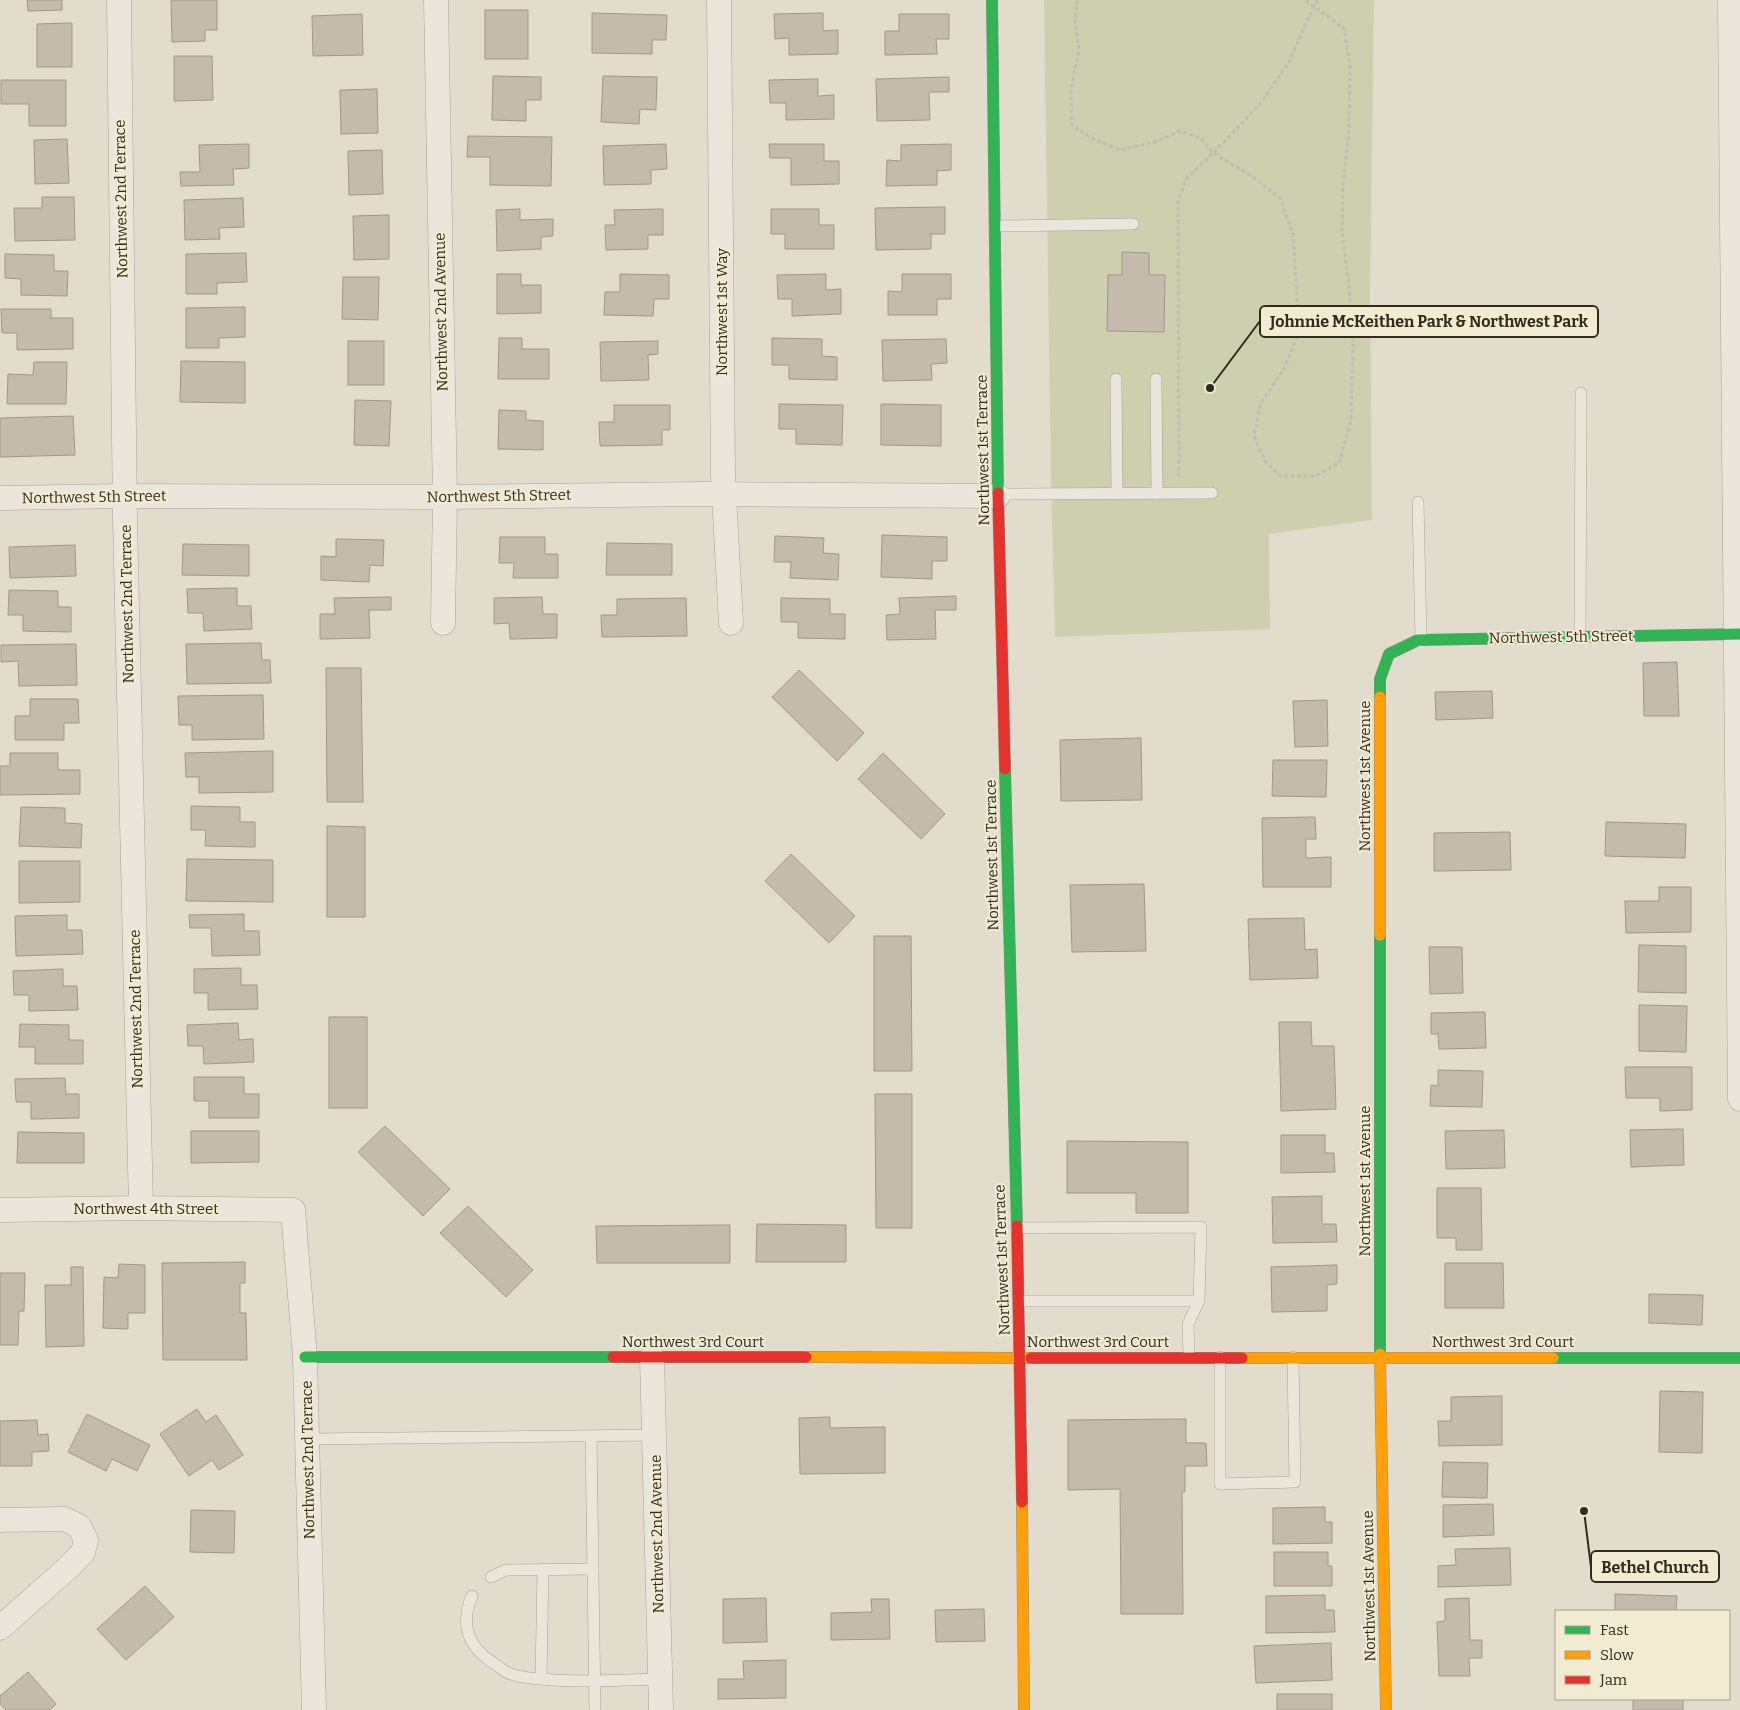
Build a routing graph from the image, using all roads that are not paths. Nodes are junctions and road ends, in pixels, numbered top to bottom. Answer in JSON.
{"nodes":[{"id":1,"x":119,"y":0,"type":"edge"},
{"id":2,"x":436,"y":0,"type":"edge"},
{"id":3,"x":719,"y":0,"type":"edge"},
{"id":4,"x":992,"y":0,"type":"edge"},
{"id":5,"x":1730,"y":0,"type":"edge"},
{"id":6,"x":1133,"y":224,"type":"dead end"},
{"id":7,"x":995,"y":226,"type":"junction"},
{"id":8,"x":1116,"y":379,"type":"dead end"},
{"id":9,"x":1156,"y":379,"type":"dead end"},
{"id":10,"x":1580,"y":393,"type":"dead end"},
{"id":11,"x":1212,"y":492,"type":"dead end"},
{"id":12,"x":1117,"y":493,"type":"junction"},
{"id":13,"x":1157,"y":493,"type":"junction"},
{"id":14,"x":724,"y":494,"type":"junction"},
{"id":15,"x":998,"y":495,"type":"junction"},
{"id":16,"x":125,"y":496,"type":"junction"},
{"id":17,"x":445,"y":497,"type":"junction"},
{"id":18,"x":0,"y":498,"type":"edge"},
{"id":19,"x":1418,"y":502,"type":"dead end"},
{"id":20,"x":443,"y":623,"type":"dead end"},
{"id":21,"x":731,"y":623,"type":"dead end"},
{"id":22,"x":1737,"y":634,"type":"edge"},
{"id":23,"x":1580,"y":637,"type":"junction"},
{"id":24,"x":1421,"y":640,"type":"junction"},
{"id":25,"x":1390,"y":654,"type":"joint"},
{"id":26,"x":1739,"y":974,"type":"edge"},
{"id":27,"x":1740,"y":1099,"type":"edge"},
{"id":28,"x":141,"y":1208,"type":"junction"},
{"id":29,"x":0,"y":1210,"type":"edge"},
{"id":30,"x":293,"y":1210,"type":"joint"},
{"id":31,"x":1016,"y":1228,"type":"junction"},
{"id":32,"x":1018,"y":1301,"type":"junction"},
{"id":33,"x":1200,"y":1301,"type":"junction"},
{"id":34,"x":305,"y":1357,"type":"junction"},
{"id":35,"x":652,"y":1357,"type":"junction"},
{"id":36,"x":1020,"y":1357,"type":"junction"},
{"id":37,"x":1189,"y":1357,"type":"junction"},
{"id":38,"x":1220,"y":1357,"type":"junction"},
{"id":39,"x":1293,"y":1357,"type":"junction"},
{"id":40,"x":1380,"y":1357,"type":"junction"},
{"id":41,"x":1740,"y":1358,"type":"edge"},
{"id":42,"x":655,"y":1435,"type":"junction"},
{"id":43,"x":591,"y":1436,"type":"junction"},
{"id":44,"x":308,"y":1439,"type":"junction"},
{"id":45,"x":0,"y":1520,"type":"edge"},
{"id":46,"x":594,"y":1569,"type":"junction"},
{"id":47,"x":543,"y":1570,"type":"junction"},
{"id":48,"x":491,"y":1577,"type":"dead end"},
{"id":49,"x":472,"y":1596,"type":"dead end"},
{"id":50,"x":0,"y":1628,"type":"edge"},
{"id":51,"x":540,"y":1678,"type":"junction"},
{"id":52,"x":661,"y":1678,"type":"junction"},
{"id":53,"x":596,"y":1681,"type":"junction"},
{"id":54,"x":314,"y":1710,"type":"edge"},
{"id":55,"x":595,"y":1710,"type":"edge"},
{"id":56,"x":661,"y":1710,"type":"edge"},
{"id":57,"x":1024,"y":1710,"type":"edge"},
{"id":58,"x":1386,"y":1710,"type":"edge"}],
"edges":[{"from":1,"to":16,"type":"street","name":"Northwest 2nd Terrace"},
{"from":2,"to":17,"type":"street","name":"Northwest 2nd Avenue"},
{"from":3,"to":14,"type":"street","name":"Northwest 1st Way"},
{"from":4,"to":7,"type":"street","name":"Northwest 1st Terrace"},
{"from":5,"to":22,"type":"street"},
{"from":6,"to":7,"type":"lane"},
{"from":7,"to":15,"type":"street","name":"Northwest 1st Terrace"},
{"from":8,"to":12,"type":"lane"},
{"from":9,"to":13,"type":"lane"},
{"from":10,"to":23,"type":"lane"},
{"from":11,"to":13,"type":"lane"},
{"from":12,"to":13,"type":"lane"},
{"from":12,"to":15,"type":"lane"},
{"from":14,"to":15,"type":"street","name":"Northwest 5th Street"},
{"from":14,"to":17,"type":"street","name":"Northwest 5th Street"},
{"from":14,"to":21,"type":"street","name":"Northwest 1st Way"},
{"from":15,"to":31,"type":"street","name":"Northwest 1st Terrace"},
{"from":16,"to":17,"type":"street","name":"Northwest 5th Street"},
{"from":16,"to":18,"type":"street","name":"Northwest 5th Street"},
{"from":16,"to":28,"type":"street","name":"Northwest 2nd Terrace"},
{"from":17,"to":20,"type":"street","name":"Northwest 2nd Avenue"},
{"from":19,"to":24,"type":"lane"},
{"from":22,"to":23,"type":"street","name":"Northwest 5th Street"},
{"from":22,"to":26,"type":"street"},
{"from":23,"to":24,"type":"street","name":"Northwest 5th Street"},
{"from":24,"to":25,"type":"street","name":"Northwest 5th Street"},
{"from":25,"to":40,"type":"street","name":"Northwest 1st Avenue"},
{"from":26,"to":27,"type":"street"},
{"from":28,"to":29,"type":"street","name":"Northwest 4th Street"},
{"from":28,"to":30,"type":"street","name":"Northwest 4th Street"},
{"from":30,"to":34,"type":"street","name":"Northwest 2nd Terrace"},
{"from":31,"to":32,"type":"street","name":"Northwest 1st Terrace"},
{"from":31,"to":33,"type":"lane"},
{"from":32,"to":33,"type":"lane"},
{"from":32,"to":36,"type":"street","name":"Northwest 1st Terrace"},
{"from":33,"to":37,"type":"lane"},
{"from":34,"to":35,"type":"street","name":"Northwest 3rd Court"},
{"from":34,"to":44,"type":"street","name":"Northwest 2nd Terrace"},
{"from":35,"to":36,"type":"street","name":"Northwest 3rd Court"},
{"from":35,"to":42,"type":"street","name":"Northwest 2nd Avenue"},
{"from":36,"to":37,"type":"street","name":"Northwest 3rd Court"},
{"from":36,"to":57,"type":"street","name":"Northwest 1st Terrace"},
{"from":37,"to":38,"type":"street","name":"Northwest 3rd Court"},
{"from":38,"to":39,"type":"street","name":"Northwest 3rd Court"},
{"from":38,"to":39,"type":"lane"},
{"from":39,"to":40,"type":"street","name":"Northwest 3rd Court"},
{"from":40,"to":41,"type":"street","name":"Northwest 3rd Court"},
{"from":40,"to":58,"type":"street","name":"Northwest 1st Avenue"},
{"from":42,"to":43,"type":"lane"},
{"from":42,"to":52,"type":"street","name":"Northwest 2nd Avenue"},
{"from":43,"to":44,"type":"lane"},
{"from":43,"to":46,"type":"lane"},
{"from":44,"to":54,"type":"street","name":"Northwest 2nd Terrace"},
{"from":45,"to":50,"type":"street"},
{"from":46,"to":47,"type":"lane"},
{"from":46,"to":53,"type":"lane"},
{"from":47,"to":48,"type":"lane"},
{"from":47,"to":51,"type":"lane"},
{"from":49,"to":51,"type":"lane"},
{"from":51,"to":53,"type":"lane"},
{"from":52,"to":53,"type":"lane"},
{"from":52,"to":56,"type":"street","name":"Northwest 2nd Avenue"},
{"from":53,"to":55,"type":"lane"}]}
